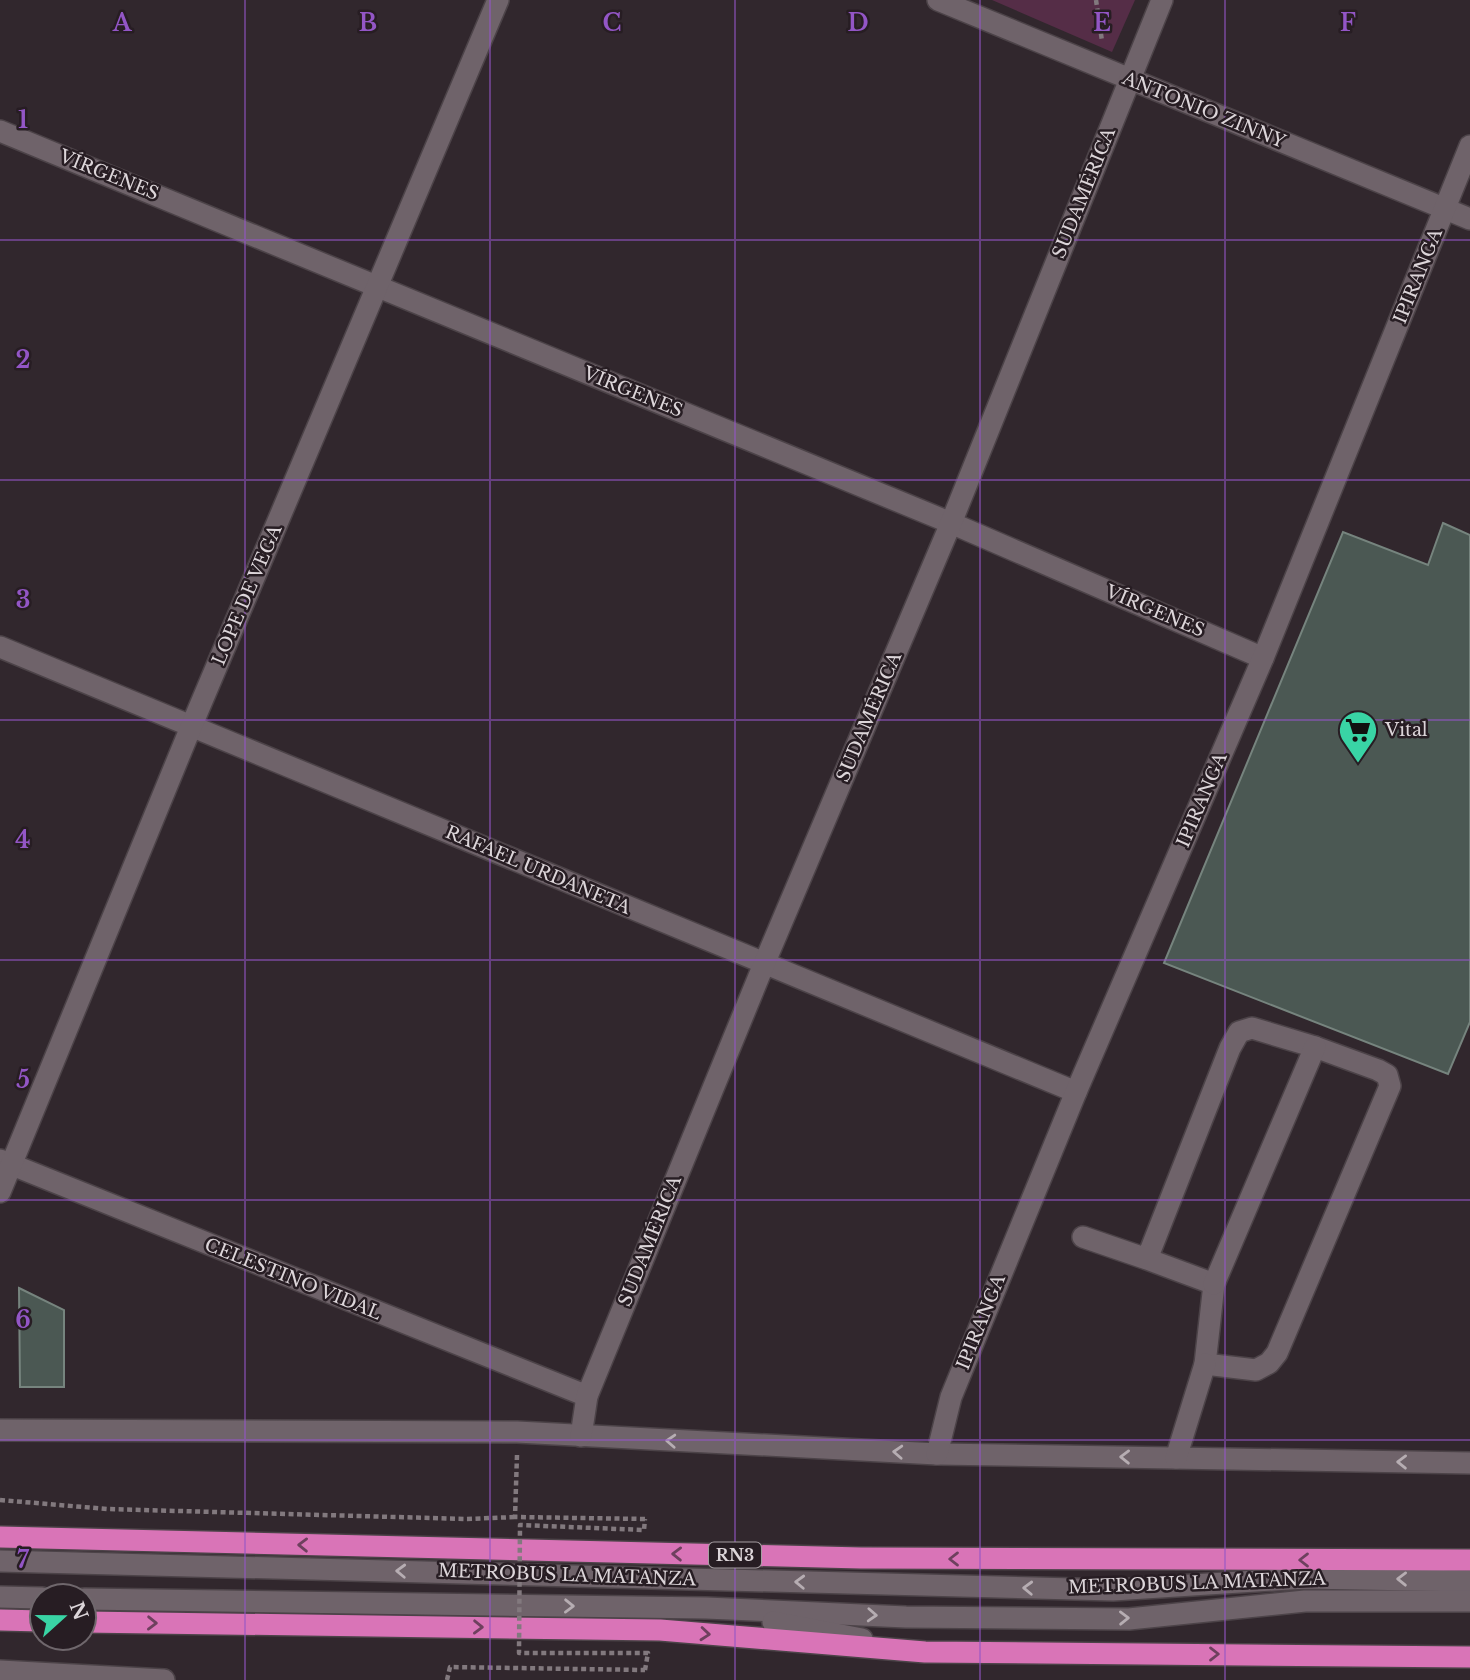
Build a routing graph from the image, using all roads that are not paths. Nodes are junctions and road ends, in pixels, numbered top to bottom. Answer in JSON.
{"nodes":[{"id":1,"x":498,"y":0,"type":"edge"},
{"id":2,"x":938,"y":0,"type":"edge"},
{"id":3,"x":1162,"y":0,"type":"edge"},
{"id":4,"x":1129,"y":79,"type":"junction"},
{"id":5,"x":0,"y":131,"type":"edge"},
{"id":6,"x":1470,"y":146,"type":"edge"},
{"id":7,"x":1445,"y":208,"type":"junction"},
{"id":8,"x":1470,"y":219,"type":"edge"},
{"id":9,"x":378,"y":286,"type":"junction"},
{"id":10,"x":951,"y":523,"type":"junction"},
{"id":11,"x":0,"y":647,"type":"edge"},
{"id":12,"x":1263,"y":658,"type":"junction"},
{"id":13,"x":191,"y":727,"type":"junction"},
{"id":14,"x":764,"y":964,"type":"junction"},
{"id":15,"x":1315,"y":1047,"type":"junction"},
{"id":16,"x":1076,"y":1092,"type":"junction"},
{"id":17,"x":6,"y":1163,"type":"edge"},
{"id":18,"x":0,"y":1192,"type":"edge"},
{"id":19,"x":1083,"y":1237,"type":"dead end"},
{"id":20,"x":1147,"y":1259,"type":"junction"},
{"id":21,"x":1214,"y":1284,"type":"junction"},
{"id":22,"x":1205,"y":1364,"type":"junction"},
{"id":23,"x":587,"y":1396,"type":"junction"},
{"id":24,"x":0,"y":1430,"type":"edge"},
{"id":25,"x":581,"y":1436,"type":"junction"},
{"id":26,"x":937,"y":1454,"type":"junction"},
{"id":27,"x":1176,"y":1458,"type":"junction"},
{"id":28,"x":1470,"y":1463,"type":"edge"},
{"id":29,"x":0,"y":1537,"type":"edge"},
{"id":30,"x":0,"y":1560,"type":"edge"},
{"id":31,"x":1470,"y":1560,"type":"edge"},
{"id":32,"x":1470,"y":1581,"type":"edge"},
{"id":33,"x":0,"y":1597,"type":"edge"},
{"id":34,"x":28,"y":1598,"type":"edge"},
{"id":35,"x":98,"y":1599,"type":"edge"},
{"id":36,"x":1470,"y":1601,"type":"edge"},
{"id":37,"x":706,"y":1608,"type":"junction"},
{"id":38,"x":0,"y":1620,"type":"edge"},
{"id":39,"x":28,"y":1621,"type":"edge"},
{"id":40,"x":98,"y":1622,"type":"edge"},
{"id":41,"x":925,"y":1652,"type":"junction"},
{"id":42,"x":1429,"y":1656,"type":"junction"},
{"id":43,"x":1470,"y":1657,"type":"edge"},
{"id":44,"x":1470,"y":1666,"type":"edge"},
{"id":45,"x":0,"y":1671,"type":"edge"},
{"id":46,"x":163,"y":1680,"type":"edge"}],
"edges":[{"from":1,"to":9,"type":"street","name":"LOPE DE VEGA"},
{"from":2,"to":4,"type":"street","name":"ANTONIO ZINNY"},
{"from":3,"to":4,"type":"street","name":"SUDAMÉRICA"},
{"from":4,"to":7,"type":"street","name":"ANTONIO ZINNY"},
{"from":4,"to":10,"type":"street","name":"SUDAMÉRICA"},
{"from":5,"to":9,"type":"street","name":"VÍRGENES"},
{"from":6,"to":7,"type":"street","name":"IPIRANGA"},
{"from":7,"to":8,"type":"street","name":"ANTONIO ZINNY"},
{"from":7,"to":12,"type":"street","name":"IPIRANGA"},
{"from":9,"to":10,"type":"street","name":"VÍRGENES"},
{"from":9,"to":13,"type":"street","name":"LOPE DE VEGA"},
{"from":10,"to":12,"type":"street","name":"VÍRGENES"},
{"from":10,"to":14,"type":"street","name":"SUDAMÉRICA"},
{"from":11,"to":13,"type":"street","name":"RAFAEL URDANETA"},
{"from":12,"to":16,"type":"street","name":"IPIRANGA"},
{"from":13,"to":14,"type":"street","name":"RAFAEL URDANETA"},
{"from":13,"to":17,"type":"street","name":"LOPE DE VEGA"},
{"from":14,"to":16,"type":"street","name":"RAFAEL URDANETA"},
{"from":14,"to":23,"type":"street","name":"SUDAMÉRICA"},
{"from":15,"to":20,"type":"street"},
{"from":15,"to":21,"type":"street"},
{"from":15,"to":22,"type":"street"},
{"from":16,"to":26,"type":"street","name":"IPIRANGA"},
{"from":17,"to":18,"type":"street","name":"LOPE DE VEGA"},
{"from":17,"to":23,"type":"street","name":"CELESTINO VIDAL"},
{"from":19,"to":20,"type":"street"},
{"from":20,"to":21,"type":"street"},
{"from":21,"to":22,"type":"street"},
{"from":22,"to":27,"type":"street"},
{"from":23,"to":25,"type":"street","name":"SUDAMÉRICA"},
{"from":24,"to":25,"type":"street"},
{"from":26,"to":25,"type":"street","one_way":true},
{"from":27,"to":26,"type":"street","one_way":true},
{"from":28,"to":27,"type":"street","one_way":true},
{"from":31,"to":29,"type":"highway","number":"RN3","one_way":true},
{"from":32,"to":30,"type":"street","name":"METROBUS LA MATANZA","one_way":true},
{"from":33,"to":34,"type":"street"},
{"from":35,"to":37,"type":"street","name":"METROBUS LA MATANZA","one_way":true},
{"from":37,"to":36,"type":"street","name":"METROBUS LA MATANZA","one_way":true},
{"from":37,"to":41,"type":"street","name":"METROBUS LA MATANZA"},
{"from":38,"to":39,"type":"highway"},
{"from":40,"to":41,"type":"highway","one_way":true},
{"from":41,"to":42,"type":"highway","one_way":true},
{"from":42,"to":43,"type":"highway"},
{"from":42,"to":44,"type":"highway"},
{"from":45,"to":46,"type":"street"}]}
